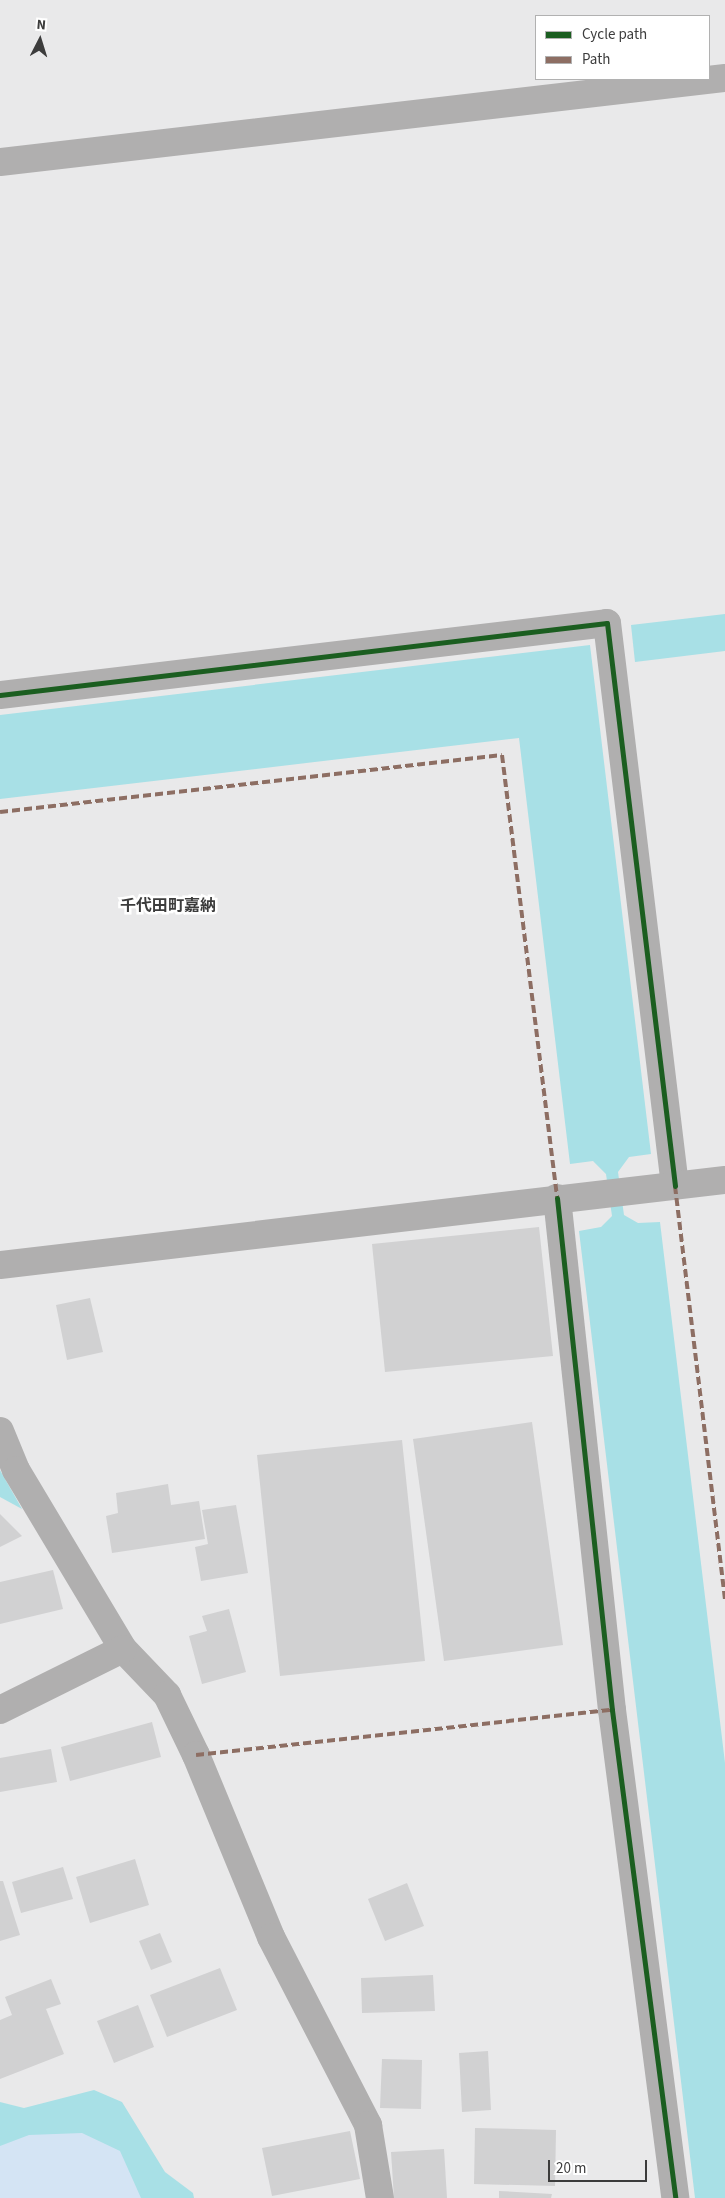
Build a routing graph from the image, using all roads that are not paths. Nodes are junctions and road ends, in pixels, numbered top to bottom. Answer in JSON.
{"nodes":[{"id":1,"x":725,"y":78,"type":"edge"},
{"id":2,"x":708,"y":80,"type":"edge"},
{"id":3,"x":710,"y":80,"type":"edge"},
{"id":4,"x":0,"y":162,"type":"edge"},
{"id":5,"x":0,"y":695,"type":"edge"},
{"id":6,"x":725,"y":1180,"type":"edge"},
{"id":7,"x":675,"y":1186,"type":"junction"},
{"id":8,"x":557,"y":1198,"type":"junction"},
{"id":9,"x":0,"y":1265,"type":"edge"},
{"id":10,"x":0,"y":1431,"type":"edge"},
{"id":11,"x":123,"y":1649,"type":"junction"},
{"id":12,"x":0,"y":1710,"type":"edge"},
{"id":13,"x":380,"y":2198,"type":"edge"},
{"id":14,"x":675,"y":2198,"type":"edge"}],
"edges":[{"from":1,"to":3,"type":"street"},
{"from":2,"to":4,"type":"street"},
{"from":5,"to":7,"type":"street"},
{"from":6,"to":7,"type":"street"},
{"from":7,"to":8,"type":"street"},
{"from":8,"to":9,"type":"street"},
{"from":8,"to":14,"type":"street"},
{"from":10,"to":11,"type":"street"},
{"from":11,"to":12,"type":"street"},
{"from":11,"to":13,"type":"street"}]}
